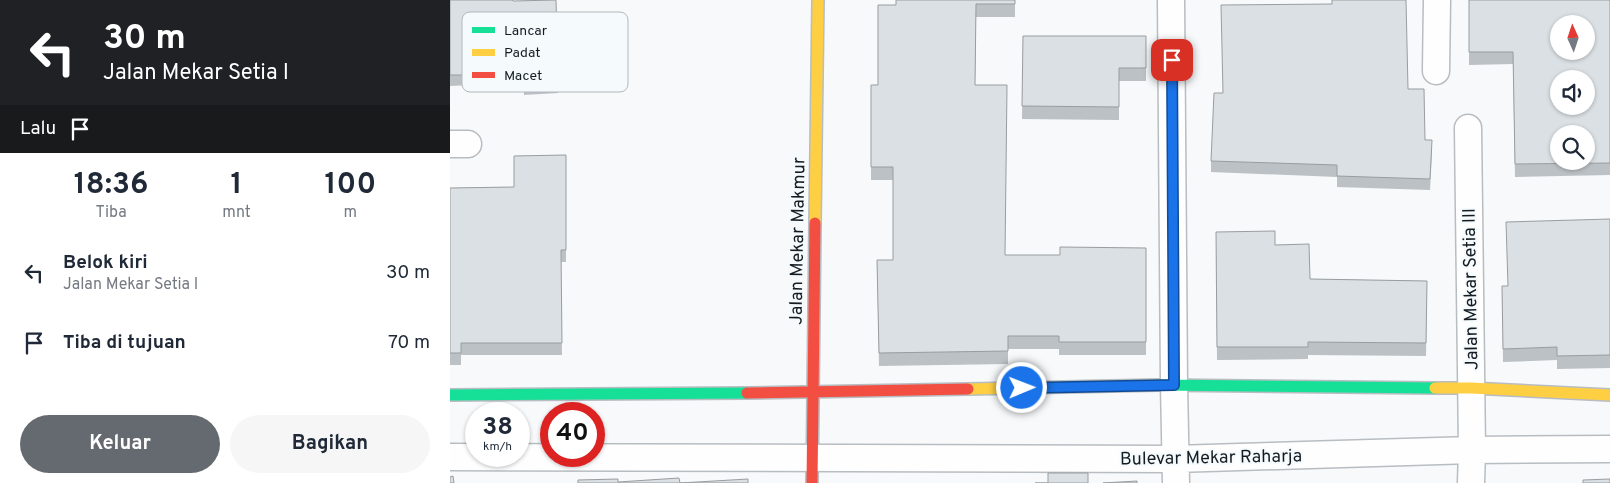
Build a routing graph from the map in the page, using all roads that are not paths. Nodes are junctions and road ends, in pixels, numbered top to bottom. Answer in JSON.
{"nodes":[{"id":1,"x":818,"y":0,"type":"edge"},
{"id":2,"x":1172,"y":0,"type":"edge"},
{"id":3,"x":1437,"y":0,"type":"edge"},
{"id":4,"x":1436,"y":71,"type":"dead end"},
{"id":5,"x":1468,"y":128,"type":"dead end"},
{"id":6,"x":1174,"y":385,"type":"junction"},
{"id":7,"x":1471,"y":388,"type":"junction"},
{"id":8,"x":813,"y":392,"type":"junction"},
{"id":9,"x":450,"y":395,"type":"edge"},
{"id":10,"x":1610,"y":395,"type":"edge"},
{"id":11,"x":1610,"y":449,"type":"edge"},
{"id":12,"x":1472,"y":450,"type":"junction"},
{"id":13,"x":450,"y":456,"type":"edge"},
{"id":14,"x":812,"y":457,"type":"junction"},
{"id":15,"x":1176,"y":471,"type":"edge"},
{"id":16,"x":812,"y":483,"type":"edge"},
{"id":17,"x":1471,"y":483,"type":"edge"}],
"edges":[{"from":1,"to":8,"type":"street","name":"Jalan Mekar Makmur"},
{"from":2,"to":6,"type":"street"},
{"from":3,"to":4,"type":"street"},
{"from":5,"to":7,"type":"street","name":"Jalan Mekar Setia III"},
{"from":6,"to":7,"type":"street"},
{"from":6,"to":8,"type":"street"},
{"from":6,"to":15,"type":"street"},
{"from":7,"to":10,"type":"street"},
{"from":7,"to":12,"type":"street","name":"Jalan Mekar Setia III"},
{"from":8,"to":9,"type":"street"},
{"from":8,"to":14,"type":"street","name":"Jalan Mekar Makmur"},
{"from":11,"to":12,"type":"street","name":"Bulevar Mekar Raharja"},
{"from":12,"to":15,"type":"street","name":"Bulevar Mekar Raharja"},
{"from":12,"to":17,"type":"street","name":"Jalan Mekar Setia III"},
{"from":13,"to":14,"type":"street","name":"Bulevar Mekar Raharja"},
{"from":14,"to":15,"type":"street","name":"Bulevar Mekar Raharja"},
{"from":14,"to":16,"type":"street","name":"Jalan Mekar Makmur"}]}
